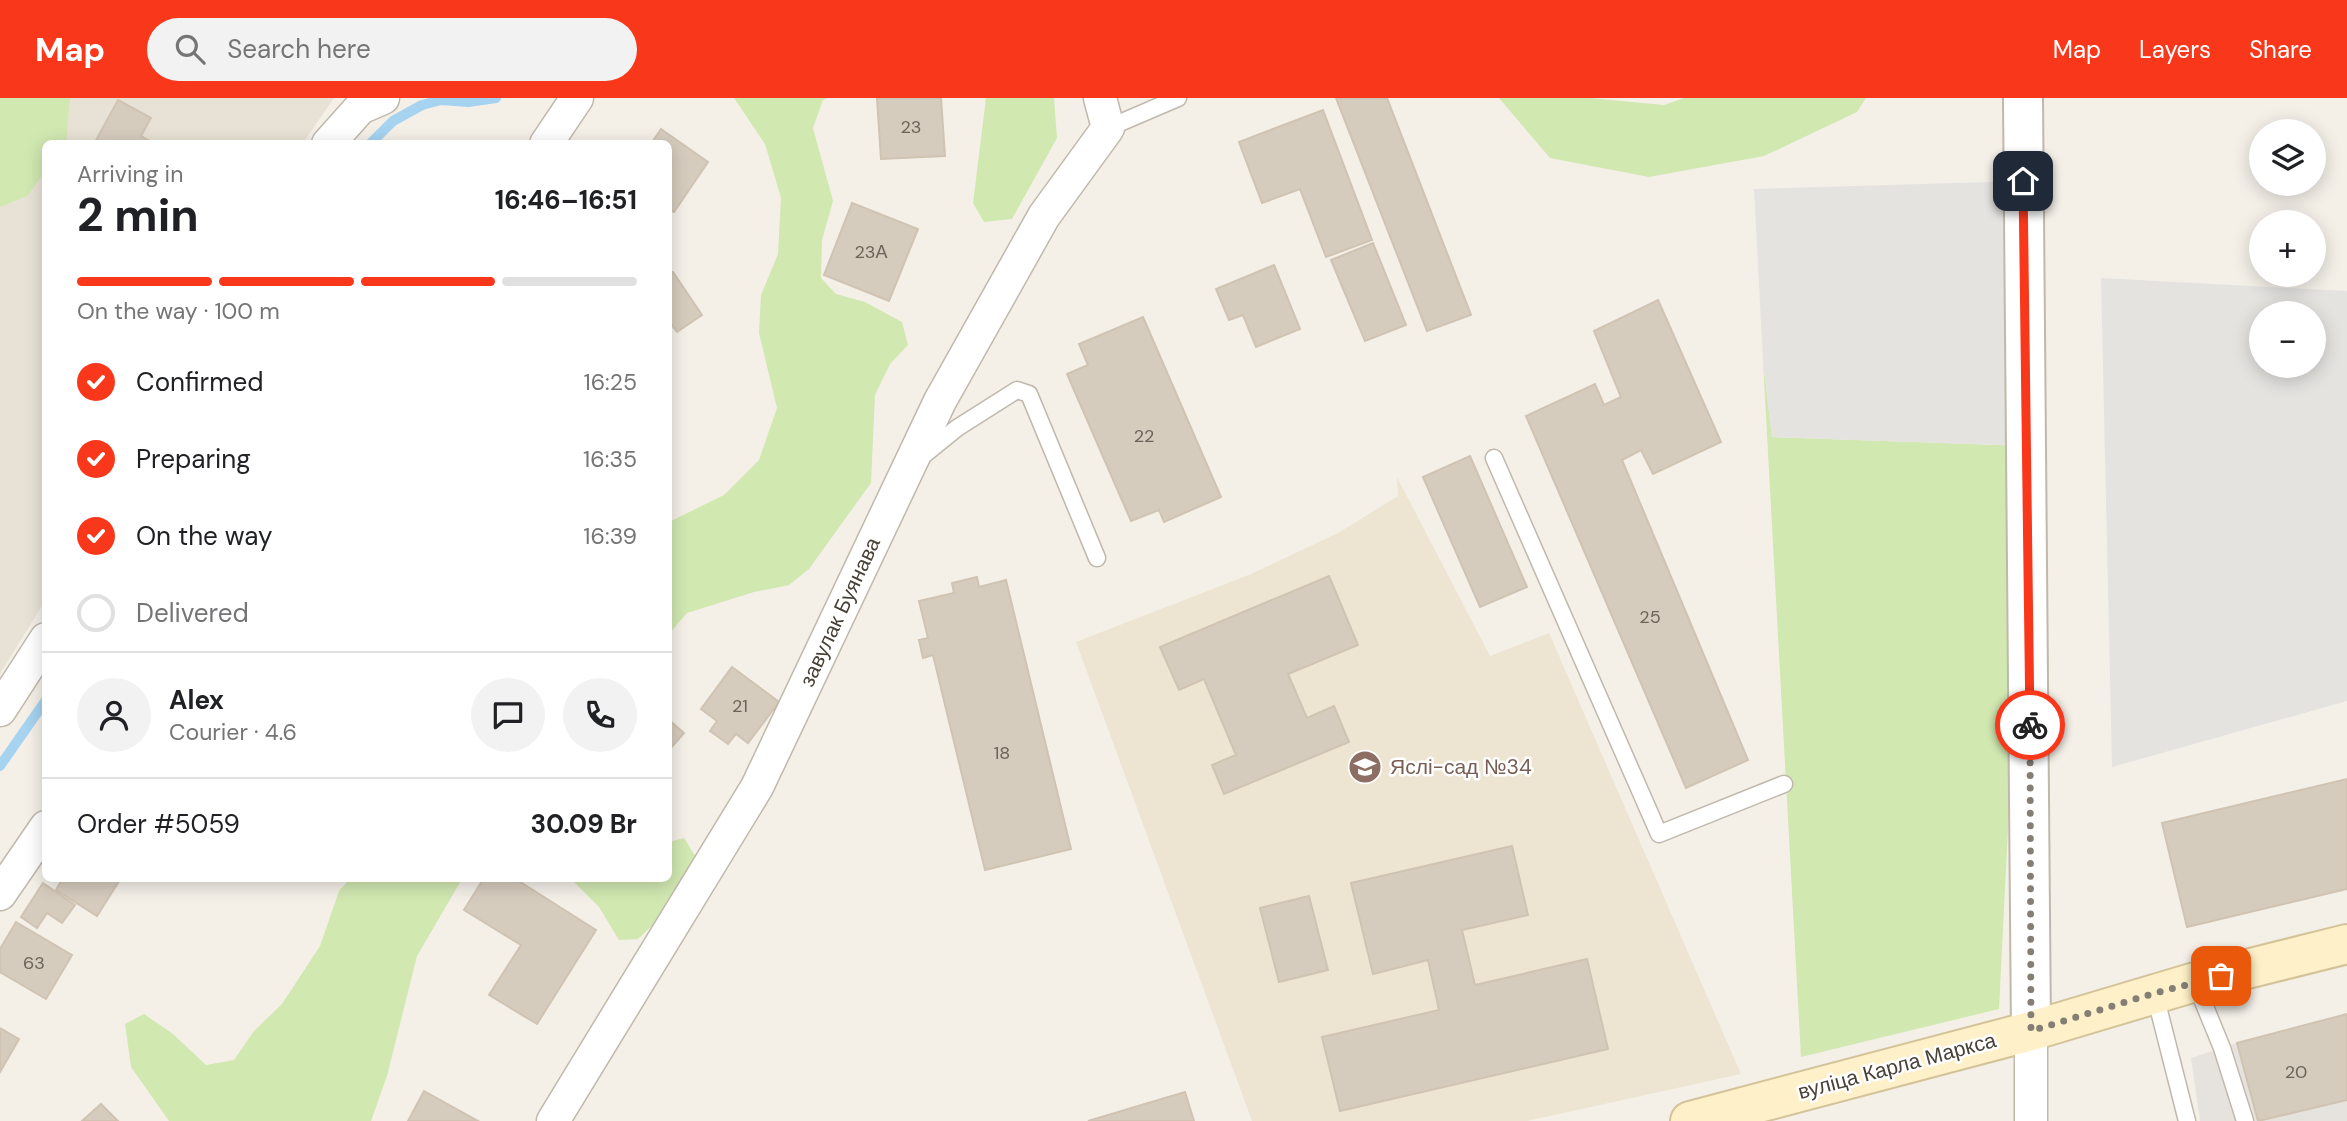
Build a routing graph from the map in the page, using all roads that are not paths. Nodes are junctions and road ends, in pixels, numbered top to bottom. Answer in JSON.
{"nodes":[{"id":1,"x":383,"y":98,"type":"edge"},
{"id":2,"x":577,"y":98,"type":"edge"},
{"id":3,"x":1100,"y":98,"type":"edge"},
{"id":4,"x":1178,"y":98,"type":"edge"},
{"id":5,"x":2023,"y":98,"type":"edge"},
{"id":6,"x":1108,"y":128,"type":"junction"},
{"id":7,"x":332,"y":140,"type":"edge"},
{"id":8,"x":549,"y":140,"type":"edge"},
{"id":9,"x":1494,"y":458,"type":"dead end"},
{"id":10,"x":908,"y":468,"type":"junction"},
{"id":11,"x":1097,"y":558,"type":"dead end"},
{"id":12,"x":42,"y":645,"type":"edge"},
{"id":13,"x":0,"y":710,"type":"edge"},
{"id":14,"x":1784,"y":784,"type":"dead end"},
{"id":15,"x":42,"y":833,"type":"edge"},
{"id":16,"x":0,"y":894,"type":"edge"},
{"id":17,"x":2347,"y":944,"type":"edge"},
{"id":18,"x":2196,"y":982,"type":"junction"},
{"id":19,"x":2155,"y":993,"type":"junction"},
{"id":20,"x":2031,"y":1031,"type":"junction"},
{"id":21,"x":554,"y":1121,"type":"edge"},
{"id":22,"x":1690,"y":1121,"type":"edge"},
{"id":23,"x":2031,"y":1121,"type":"edge"},
{"id":24,"x":2188,"y":1121,"type":"edge"},
{"id":25,"x":2245,"y":1121,"type":"edge"}],
"edges":[{"from":1,"to":7,"type":"street"},
{"from":2,"to":8,"type":"street"},
{"from":3,"to":6,"type":"street"},
{"from":4,"to":6,"type":"lane"},
{"from":5,"to":20,"type":"street"},
{"from":6,"to":10,"type":"street","name":"завулак Буянава"},
{"from":9,"to":14,"type":"lane"},
{"from":10,"to":11,"type":"lane"},
{"from":10,"to":21,"type":"street","name":"завулак Буянава"},
{"from":12,"to":13,"type":"street"},
{"from":15,"to":16,"type":"street"},
{"from":17,"to":18,"type":"main road","name":"вуліца Карла Маркса"},
{"from":18,"to":19,"type":"main road","name":"вуліца Карла Маркса"},
{"from":18,"to":25,"type":"lane"},
{"from":19,"to":20,"type":"main road","name":"вуліца Карла Маркса"},
{"from":19,"to":24,"type":"lane"},
{"from":20,"to":22,"type":"main road","name":"вуліца Карла Маркса"},
{"from":20,"to":23,"type":"street"}]}
